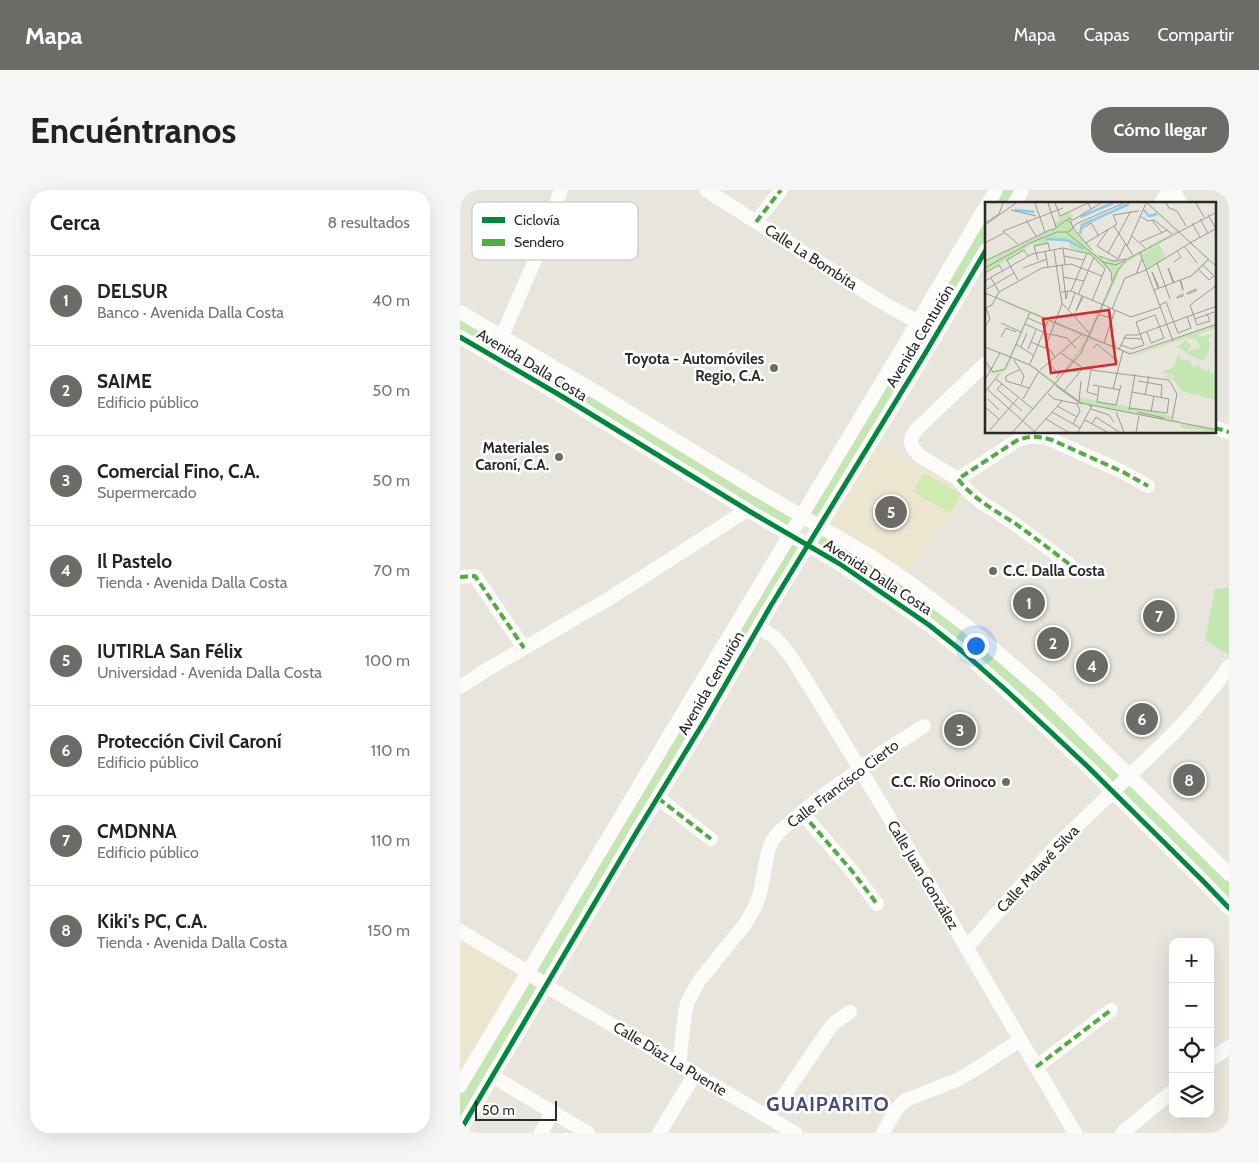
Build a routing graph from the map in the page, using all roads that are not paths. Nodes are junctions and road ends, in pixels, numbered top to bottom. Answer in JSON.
{"nodes":[{"id":1,"x":562,"y":190,"type":"edge"},
{"id":2,"x":706,"y":190,"type":"edge"},
{"id":3,"x":781,"y":190,"type":"edge"},
{"id":4,"x":996,"y":190,"type":"edge"},
{"id":5,"x":1022,"y":190,"type":"edge"},
{"id":6,"x":1172,"y":190,"type":"edge"},
{"id":7,"x":557,"y":202,"type":"edge"},
{"id":8,"x":989,"y":202,"type":"edge"},
{"id":9,"x":1015,"y":202,"type":"edge"},
{"id":10,"x":1162,"y":202,"type":"edge"},
{"id":11,"x":1180,"y":202,"type":"edge"},
{"id":12,"x":985,"y":208,"type":"edge"},
{"id":13,"x":756,"y":222,"type":"junction"},
{"id":14,"x":985,"y":252,"type":"edge"},
{"id":15,"x":535,"y":260,"type":"edge"},
{"id":16,"x":460,"y":312,"type":"edge"},
{"id":17,"x":918,"y":322,"type":"junction"},
{"id":18,"x":502,"y":336,"type":"junction"},
{"id":19,"x":460,"y":337,"type":"edge"},
{"id":20,"x":985,"y":364,"type":"edge"},
{"id":21,"x":1216,"y":428,"type":"edge"},
{"id":22,"x":1229,"y":432,"type":"edge"},
{"id":23,"x":958,"y":479,"type":"junction"},
{"id":24,"x":1148,"y":486,"type":"dead end"},
{"id":25,"x":746,"y":510,"type":"junction"},
{"id":26,"x":801,"y":516,"type":"junction"},
{"id":27,"x":819,"y":527,"type":"junction"},
{"id":28,"x":790,"y":535,"type":"junction"},
{"id":29,"x":808,"y":546,"type":"junction"},
{"id":30,"x":1069,"y":564,"type":"dead end"},
{"id":31,"x":460,"y":577,"type":"edge"},
{"id":32,"x":759,"y":627,"type":"junction"},
{"id":33,"x":524,"y":648,"type":"junction"},
{"id":34,"x":1229,"y":666,"type":"edge"},
{"id":35,"x":460,"y":688,"type":"edge"},
{"id":36,"x":924,"y":726,"type":"dead end"},
{"id":37,"x":859,"y":769,"type":"junction"},
{"id":38,"x":1130,"y":776,"type":"junction"},
{"id":39,"x":1113,"y":792,"type":"junction"},
{"id":40,"x":658,"y":798,"type":"junction"},
{"id":41,"x":802,"y":813,"type":"junction"},
{"id":42,"x":711,"y":839,"type":"dead end"},
{"id":43,"x":1229,"y":874,"type":"edge"},
{"id":44,"x":877,"y":904,"type":"dead end"},
{"id":45,"x":1229,"y":908,"type":"edge"},
{"id":46,"x":460,"y":931,"type":"edge"},
{"id":47,"x":966,"y":948,"type":"junction"},
{"id":48,"x":528,"y":972,"type":"junction"},
{"id":49,"x":546,"y":986,"type":"junction"},
{"id":50,"x":1111,"y":1010,"type":"dead end"},
{"id":51,"x":850,"y":1012,"type":"dead end"},
{"id":52,"x":1020,"y":1040,"type":"junction"},
{"id":53,"x":1229,"y":1047,"type":"edge"},
{"id":54,"x":1214,"y":1057,"type":"edge"},
{"id":55,"x":679,"y":1065,"type":"junction"},
{"id":56,"x":1036,"y":1067,"type":"junction"},
{"id":57,"x":695,"y":1074,"type":"junction"},
{"id":58,"x":492,"y":1076,"type":"junction"},
{"id":59,"x":460,"y":1086,"type":"edge"},
{"id":60,"x":1169,"y":1094,"type":"edge"},
{"id":61,"x":553,"y":1112,"type":"junction"},
{"id":62,"x":765,"y":1115,"type":"junction"},
{"id":63,"x":460,"y":1131,"type":"edge"},
{"id":64,"x":541,"y":1133,"type":"edge"},
{"id":65,"x":588,"y":1133,"type":"edge"},
{"id":66,"x":659,"y":1133,"type":"edge"},
{"id":67,"x":794,"y":1133,"type":"edge"},
{"id":68,"x":883,"y":1133,"type":"edge"},
{"id":69,"x":1075,"y":1133,"type":"edge"},
{"id":70,"x":1122,"y":1133,"type":"edge"}],
"edges":[{"from":1,"to":7,"type":"street"},
{"from":2,"to":13,"type":"street","name":"Calle La Bombita"},
{"from":3,"to":13,"type":"street"},
{"from":4,"to":8,"type":"street","name":"Avenida Centurión"},
{"from":5,"to":9,"type":"street"},
{"from":6,"to":10,"type":"street"},
{"from":6,"to":11,"type":"street"},
{"from":12,"to":17,"type":"street","name":"Avenida Centurión"},
{"from":13,"to":17,"type":"street","name":"Calle La Bombita"},
{"from":14,"to":27,"type":"street","name":"Avenida Centurión"},
{"from":15,"to":18,"type":"street"},
{"from":16,"to":18,"type":"street","name":"Avenida Dalla Costa"},
{"from":17,"to":26,"type":"street","name":"Avenida Centurión"},
{"from":18,"to":26,"type":"street","name":"Avenida Dalla Costa"},
{"from":19,"to":25,"type":"street","name":"Avenida Dalla Costa"},
{"from":20,"to":23,"type":"street"},
{"from":21,"to":22,"type":"street"},
{"from":23,"to":24,"type":"street"},
{"from":23,"to":30,"type":"street"},
{"from":25,"to":28,"type":"street","name":"Avenida Dalla Costa"},
{"from":25,"to":33,"type":"street"},
{"from":26,"to":27,"type":"street","name":"Avenida Dalla Costa"},
{"from":26,"to":28,"type":"street","name":"Avenida Centurión"},
{"from":27,"to":29,"type":"street","name":"Avenida Centurión"},
{"from":27,"to":38,"type":"street","name":"Avenida Dalla Costa"},
{"from":28,"to":29,"type":"street","name":"Avenida Dalla Costa"},
{"from":28,"to":48,"type":"street","name":"Avenida Centurión"},
{"from":29,"to":32,"type":"street","name":"Avenida Centurión"},
{"from":29,"to":39,"type":"street","name":"Avenida Dalla Costa"},
{"from":31,"to":33,"type":"street"},
{"from":32,"to":37,"type":"street","name":"Calle Juan González"},
{"from":32,"to":40,"type":"street","name":"Avenida Centurión"},
{"from":33,"to":35,"type":"street"},
{"from":34,"to":38,"type":"street","name":"Calle Malavé Silva"},
{"from":36,"to":37,"type":"street","name":"Calle Francisco Cierto"},
{"from":37,"to":41,"type":"street","name":"Calle Francisco Cierto"},
{"from":37,"to":47,"type":"street","name":"Calle Juan González"},
{"from":38,"to":39,"type":"street","name":"Calle Malavé Silva"},
{"from":38,"to":43,"type":"street","name":"Avenida Dalla Costa"},
{"from":39,"to":45,"type":"street","name":"Avenida Dalla Costa"},
{"from":39,"to":47,"type":"street","name":"Calle Malavé Silva"},
{"from":40,"to":42,"type":"street"},
{"from":40,"to":49,"type":"street","name":"Avenida Centurión"},
{"from":41,"to":44,"type":"street"},
{"from":41,"to":55,"type":"street","name":"Calle Francisco Cierto"},
{"from":46,"to":48,"type":"street","name":"Calle Díaz La Puente"},
{"from":47,"to":52,"type":"street","name":"Calle Juan González"},
{"from":48,"to":49,"type":"street","name":"Calle Díaz La Puente"},
{"from":48,"to":59,"type":"street","name":"Avenida Centurión"},
{"from":49,"to":55,"type":"street","name":"Calle Díaz La Puente"},
{"from":49,"to":58,"type":"street","name":"Avenida Centurión"},
{"from":50,"to":56,"type":"street"},
{"from":51,"to":62,"type":"street"},
{"from":52,"to":56,"type":"street","name":"Calle Juan González"},
{"from":52,"to":68,"type":"street"},
{"from":53,"to":54,"type":"street"},
{"from":55,"to":57,"type":"street","name":"Calle Díaz La Puente"},
{"from":56,"to":69,"type":"street","name":"Calle Juan González"},
{"from":57,"to":62,"type":"street","name":"Calle Díaz La Puente"},
{"from":57,"to":66,"type":"street"},
{"from":58,"to":61,"type":"street"},
{"from":58,"to":63,"type":"street","name":"Avenida Centurión"},
{"from":60,"to":70,"type":"street"},
{"from":61,"to":64,"type":"street"},
{"from":61,"to":65,"type":"street"},
{"from":62,"to":67,"type":"street","name":"Calle Díaz La Puente"}]}
